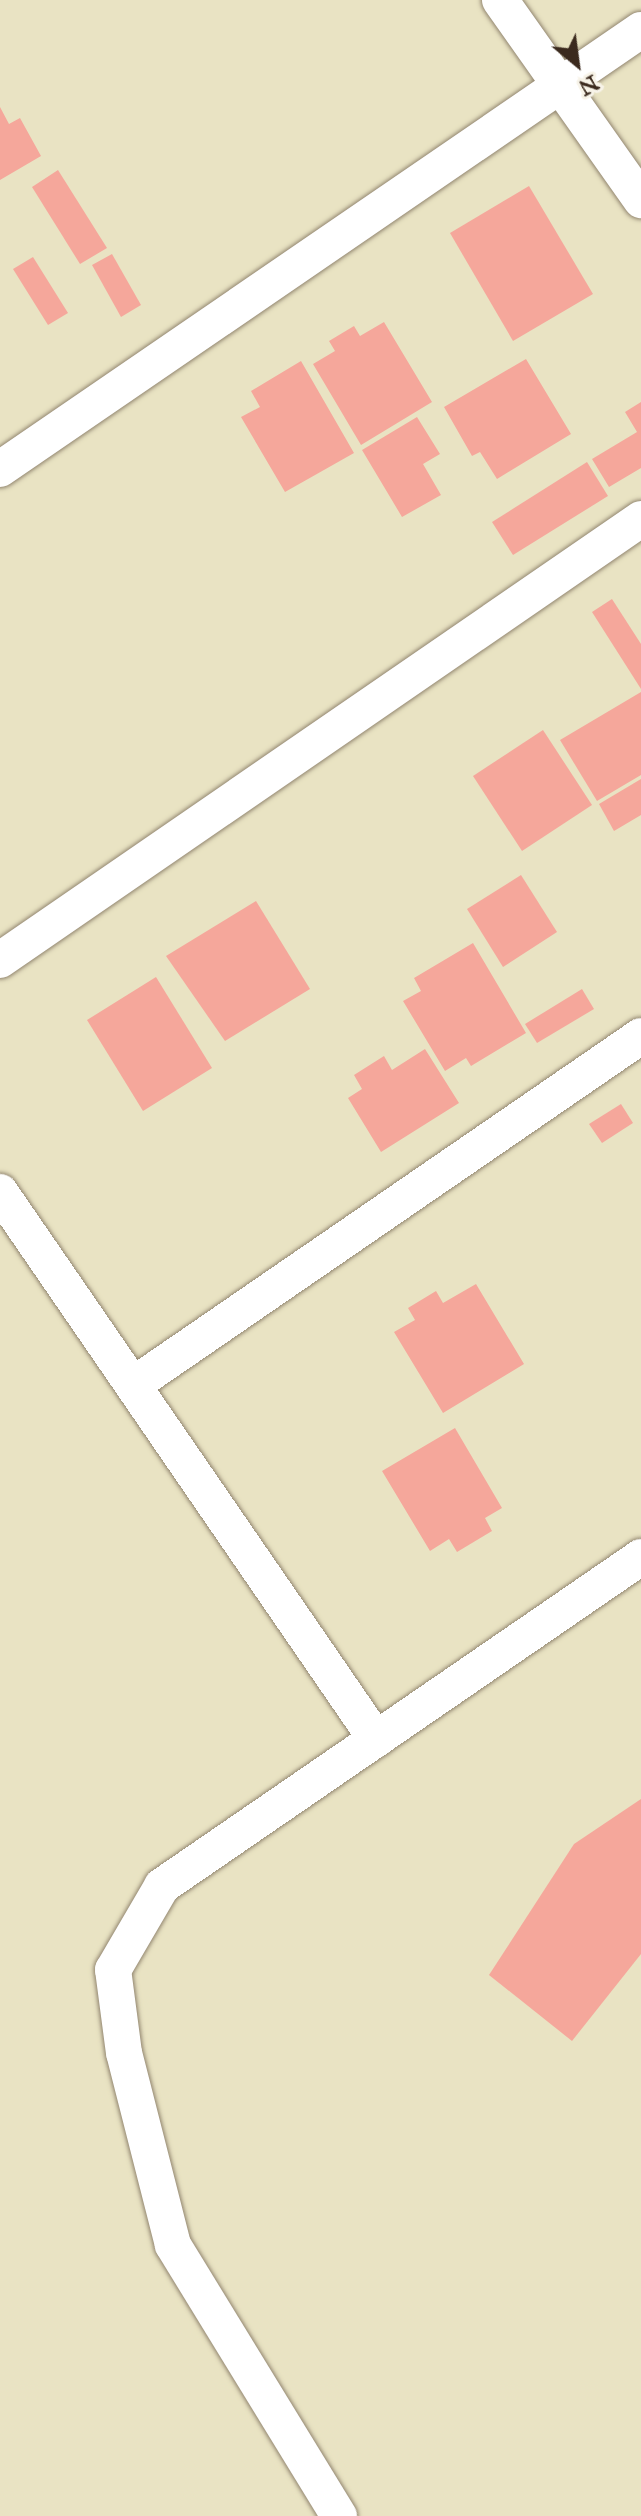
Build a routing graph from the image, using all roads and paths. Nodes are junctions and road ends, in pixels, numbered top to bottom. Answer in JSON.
{"nodes":[{"id":1,"x":500,"y":0,"type":"edge"},
{"id":2,"x":641,"y":30,"type":"edge"},
{"id":3,"x":560,"y":86,"type":"junction"},
{"id":4,"x":641,"y":200,"type":"edge"},
{"id":5,"x":0,"y":469,"type":"edge"},
{"id":6,"x":641,"y":519,"type":"edge"},
{"id":7,"x":0,"y":960,"type":"edge"},
{"id":8,"x":641,"y":1036,"type":"edge"},
{"id":9,"x":0,"y":1192,"type":"edge"},
{"id":10,"x":133,"y":1385,"type":"junction"},
{"id":11,"x":641,"y":1557,"type":"edge"},
{"id":12,"x":376,"y":1739,"type":"junction"},
{"id":13,"x":339,"y":2516,"type":"edge"}],
"edges":[{"from":1,"to":3,"type":"street"},
{"from":2,"to":3,"type":"street"},
{"from":3,"to":4,"type":"street"},
{"from":3,"to":5,"type":"street"},
{"from":6,"to":7,"type":"street"},
{"from":8,"to":10,"type":"street"},
{"from":9,"to":10,"type":"street"},
{"from":10,"to":12,"type":"street"},
{"from":11,"to":12,"type":"street"},
{"from":12,"to":13,"type":"street"}]}
